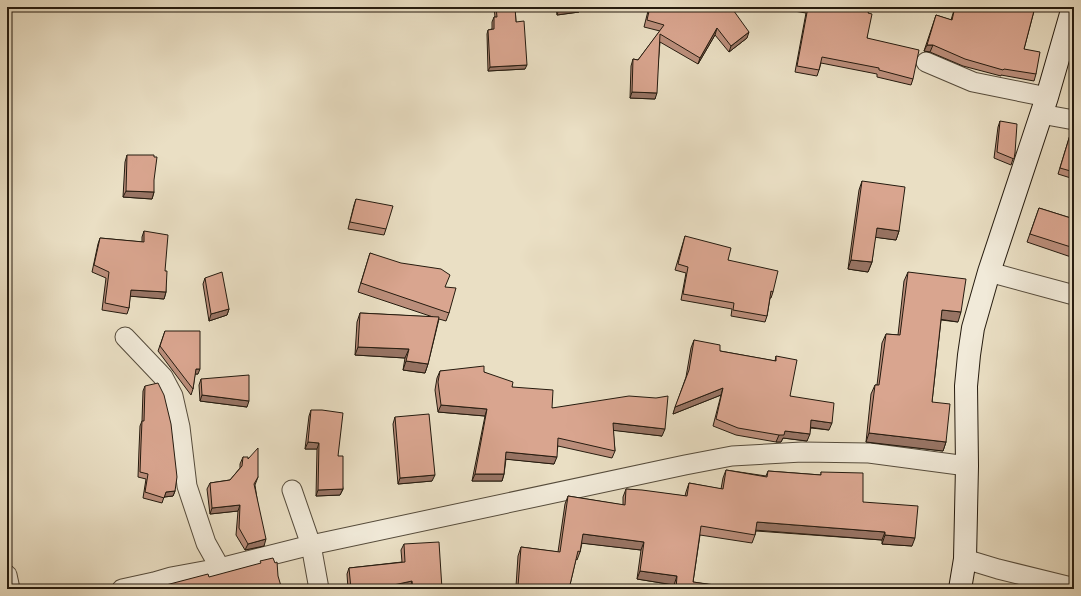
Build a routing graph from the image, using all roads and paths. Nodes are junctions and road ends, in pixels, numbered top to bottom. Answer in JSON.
{"nodes":[{"id":1,"x":1073,"y":7,"type":"edge"},
{"id":2,"x":926,"y":62,"type":"dead end"},
{"id":3,"x":1044,"y":106,"type":"junction"},
{"id":4,"x":1074,"y":120,"type":"edge"},
{"id":5,"x":990,"y":272,"type":"junction"},
{"id":6,"x":1074,"y":296,"type":"edge"},
{"id":7,"x":125,"y":337,"type":"dead end"},
{"id":8,"x":967,"y":466,"type":"junction"},
{"id":9,"x":292,"y":490,"type":"dead end"},
{"id":10,"x":311,"y":545,"type":"junction"},
{"id":11,"x":982,"y":564,"type":"junction"},
{"id":12,"x":220,"y":568,"type":"junction"},
{"id":13,"x":7,"y":575,"type":"edge"},
{"id":14,"x":155,"y":586,"type":"edge"},
{"id":15,"x":1072,"y":587,"type":"dead end"},
{"id":16,"x":10,"y":589,"type":"edge"},
{"id":17,"x":122,"y":589,"type":"edge"},
{"id":18,"x":319,"y":589,"type":"edge"},
{"id":19,"x":960,"y":589,"type":"edge"}],
"edges":[{"from":1,"to":3,"type":"street"},
{"from":2,"to":3,"type":"street"},
{"from":3,"to":4,"type":"street"},
{"from":3,"to":5,"type":"street"},
{"from":5,"to":6,"type":"street"},
{"from":5,"to":8,"type":"street"},
{"from":7,"to":12,"type":"street"},
{"from":8,"to":10,"type":"street"},
{"from":8,"to":11,"type":"street"},
{"from":9,"to":10,"type":"street"},
{"from":10,"to":12,"type":"street"},
{"from":10,"to":18,"type":"street"},
{"from":11,"to":15,"type":"street"},
{"from":11,"to":19,"type":"street"},
{"from":12,"to":14,"type":"street"},
{"from":13,"to":16,"type":"street"},
{"from":14,"to":17,"type":"street"}]}
